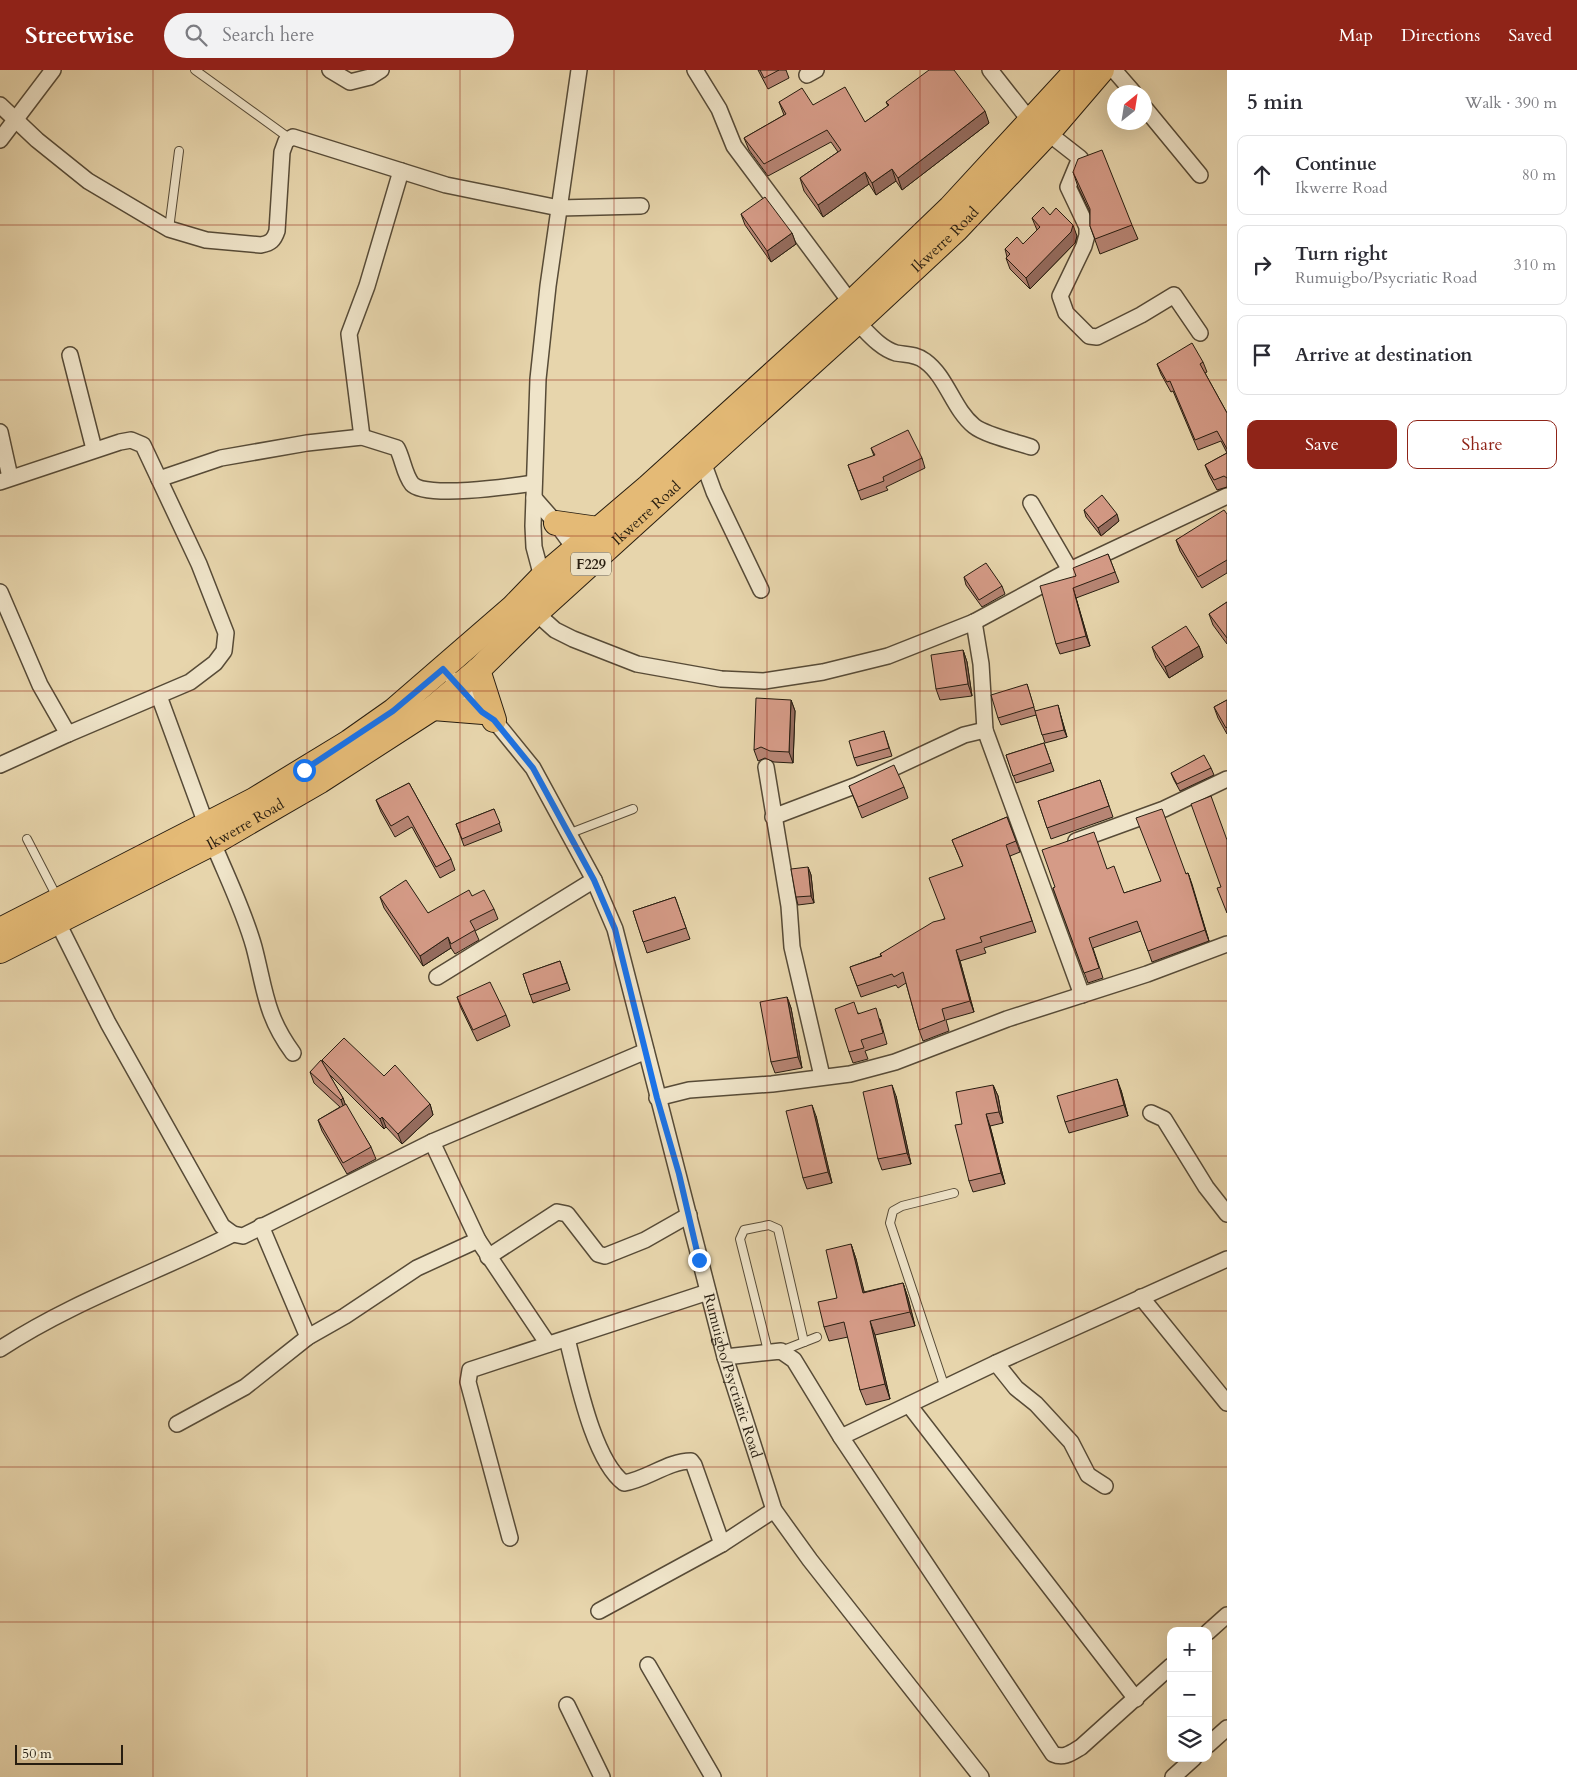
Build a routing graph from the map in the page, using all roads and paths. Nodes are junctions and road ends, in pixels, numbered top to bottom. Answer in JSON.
{"nodes":[{"id":1,"x":53,"y":70,"type":"edge"},
{"id":2,"x":195,"y":70,"type":"edge"},
{"id":3,"x":330,"y":70,"type":"edge"},
{"id":4,"x":380,"y":70,"type":"edge"},
{"id":5,"x":578,"y":70,"type":"edge"},
{"id":6,"x":695,"y":70,"type":"edge"},
{"id":7,"x":990,"y":70,"type":"edge"},
{"id":8,"x":1077,"y":70,"type":"edge"},
{"id":9,"x":1102,"y":70,"type":"edge"},
{"id":10,"x":1114,"y":70,"type":"edge"},
{"id":11,"x":1127,"y":85,"type":"edge"},
{"id":12,"x":0,"y":105,"type":"edge"},
{"id":13,"x":1152,"y":117,"type":"edge"},
{"id":14,"x":14,"y":120,"type":"junction"},
{"id":15,"x":1040,"y":128,"type":"junction"},
{"id":16,"x":290,"y":138,"type":"junction"},
{"id":17,"x":0,"y":140,"type":"edge"},
{"id":18,"x":179,"y":151,"type":"dead end"},
{"id":19,"x":401,"y":171,"type":"junction"},
{"id":20,"x":1200,"y":175,"type":"dead end"},
{"id":21,"x":640,"y":206,"type":"dead end"},
{"id":22,"x":559,"y":208,"type":"junction"},
{"id":23,"x":169,"y":229,"type":"junction"},
{"id":24,"x":854,"y":313,"type":"junction"},
{"id":25,"x":1200,"y":333,"type":"dead end"},
{"id":26,"x":70,"y":355,"type":"dead end"},
{"id":27,"x":0,"y":432,"type":"edge"},
{"id":28,"x":362,"y":437,"type":"junction"},
{"id":29,"x":1031,"y":447,"type":"dead end"},
{"id":30,"x":94,"y":449,"type":"junction"},
{"id":31,"x":702,"y":462,"type":"junction"},
{"id":32,"x":5,"y":479,"type":"edge"},
{"id":33,"x":160,"y":479,"type":"junction"},
{"id":34,"x":534,"y":491,"type":"junction"},
{"id":35,"x":1227,"y":496,"type":"edge"},
{"id":36,"x":1031,"y":503,"type":"dead end"},
{"id":37,"x":556,"y":523,"type":"junction"},
{"id":38,"x":598,"y":529,"type":"junction"},
{"id":39,"x":575,"y":550,"type":"junction"},
{"id":40,"x":1070,"y":570,"type":"junction"},
{"id":41,"x":542,"y":577,"type":"junction"},
{"id":42,"x":761,"y":590,"type":"dead end"},
{"id":43,"x":0,"y":592,"type":"edge"},
{"id":44,"x":536,"y":614,"type":"junction"},
{"id":45,"x":974,"y":622,"type":"junction"},
{"id":46,"x":478,"y":670,"type":"junction"},
{"id":47,"x":450,"y":677,"type":"junction"},
{"id":48,"x":159,"y":696,"type":"junction"},
{"id":49,"x":433,"y":708,"type":"junction"},
{"id":50,"x":488,"y":716,"type":"junction"},
{"id":51,"x":985,"y":730,"type":"junction"},
{"id":52,"x":68,"y":734,"type":"junction"},
{"id":53,"x":0,"y":765,"type":"edge"},
{"id":54,"x":766,"y":767,"type":"dead end"},
{"id":55,"x":1227,"y":779,"type":"edge"},
{"id":56,"x":633,"y":809,"type":"dead end"},
{"id":57,"x":773,"y":817,"type":"junction"},
{"id":58,"x":210,"y":833,"type":"junction"},
{"id":59,"x":568,"y":834,"type":"junction"},
{"id":60,"x":27,"y":839,"type":"dead end"},
{"id":61,"x":1060,"y":846,"type":"edge"},
{"id":62,"x":594,"y":880,"type":"junction"},
{"id":63,"x":58,"y":911,"type":"junction"},
{"id":64,"x":0,"y":930,"type":"edge"},
{"id":65,"x":1227,"y":944,"type":"edge"},
{"id":66,"x":0,"y":950,"type":"edge"},
{"id":67,"x":437,"y":976,"type":"dead end"},
{"id":68,"x":1082,"y":995,"type":"junction"},
{"id":69,"x":646,"y":1051,"type":"junction"},
{"id":70,"x":293,"y":1053,"type":"dead end"},
{"id":71,"x":822,"y":1076,"type":"junction"},
{"id":72,"x":657,"y":1098,"type":"junction"},
{"id":73,"x":1151,"y":1113,"type":"dead end"},
{"id":74,"x":432,"y":1142,"type":"junction"},
{"id":75,"x":954,"y":1193,"type":"dead end"},
{"id":76,"x":1227,"y":1214,"type":"edge"},
{"id":77,"x":689,"y":1215,"type":"junction"},
{"id":78,"x":262,"y":1226,"type":"junction"},
{"id":79,"x":233,"y":1234,"type":"junction"},
{"id":80,"x":478,"y":1240,"type":"junction"},
{"id":81,"x":488,"y":1257,"type":"junction"},
{"id":82,"x":1227,"y":1259,"type":"edge"},
{"id":83,"x":708,"y":1292,"type":"junction"},
{"id":84,"x":1141,"y":1296,"type":"junction"},
{"id":85,"x":308,"y":1337,"type":"junction"},
{"id":86,"x":817,"y":1337,"type":"dead end"},
{"id":87,"x":567,"y":1339,"type":"junction"},
{"id":88,"x":804,"y":1342,"type":"junction"},
{"id":89,"x":548,"y":1344,"type":"junction"},
{"id":90,"x":0,"y":1348,"type":"edge"},
{"id":91,"x":775,"y":1351,"type":"junction"},
{"id":92,"x":725,"y":1357,"type":"junction"},
{"id":93,"x":996,"y":1363,"type":"junction"},
{"id":94,"x":945,"y":1388,"type":"junction"},
{"id":95,"x":1227,"y":1403,"type":"edge"},
{"id":96,"x":909,"y":1405,"type":"junction"},
{"id":97,"x":177,"y":1424,"type":"dead end"},
{"id":98,"x":841,"y":1437,"type":"junction"},
{"id":99,"x":1105,"y":1486,"type":"dead end"},
{"id":100,"x":774,"y":1510,"type":"junction"},
{"id":101,"x":510,"y":1538,"type":"dead end"},
{"id":102,"x":722,"y":1544,"type":"junction"},
{"id":103,"x":598,"y":1611,"type":"dead end"},
{"id":104,"x":1227,"y":1615,"type":"edge"},
{"id":105,"x":1212,"y":1628,"type":"edge"},
{"id":106,"x":648,"y":1665,"type":"dead end"},
{"id":107,"x":1167,"y":1670,"type":"edge"},
{"id":108,"x":1136,"y":1699,"type":"junction"},
{"id":109,"x":566,"y":1705,"type":"dead end"},
{"id":110,"x":1227,"y":1728,"type":"edge"},
{"id":111,"x":1212,"y":1741,"type":"edge"},
{"id":112,"x":1190,"y":1762,"type":"edge"},
{"id":113,"x":602,"y":1777,"type":"edge"},
{"id":114,"x":713,"y":1777,"type":"edge"},
{"id":115,"x":981,"y":1777,"type":"edge"},
{"id":116,"x":1173,"y":1777,"type":"edge"}],
"edges":[{"from":1,"to":14,"type":"street"},
{"from":2,"to":16,"type":"lane"},
{"from":3,"to":4,"type":"street"},
{"from":5,"to":22,"type":"street"},
{"from":6,"to":24,"type":"street"},
{"from":7,"to":15,"type":"street"},
{"from":8,"to":15,"type":"main road","name":"Ikwerre Road","number":"F229"},
{"from":9,"to":15,"type":"main road","name":"Ikwerre Road","number":"F229"},
{"from":10,"to":11,"type":"street"},
{"from":12,"to":14,"type":"street"},
{"from":13,"to":20,"type":"street"},
{"from":14,"to":17,"type":"street"},
{"from":14,"to":23,"type":"street"},
{"from":15,"to":24,"type":"main road","name":"Ikwerre Road","number":"F229"},
{"from":15,"to":25,"type":"street"},
{"from":16,"to":19,"type":"street"},
{"from":16,"to":23,"type":"street"},
{"from":18,"to":23,"type":"lane"},
{"from":19,"to":22,"type":"street"},
{"from":19,"to":28,"type":"street"},
{"from":21,"to":22,"type":"street"},
{"from":22,"to":34,"type":"street"},
{"from":24,"to":29,"type":"street"},
{"from":24,"to":31,"type":"main road","name":"Ikwerre Road","number":"F229"},
{"from":24,"to":38,"type":"main road","name":"Ikwerre Road","number":"F229"},
{"from":26,"to":30,"type":"street"},
{"from":27,"to":32,"type":"street"},
{"from":28,"to":33,"type":"street"},
{"from":28,"to":34,"type":"street"},
{"from":30,"to":32,"type":"street"},
{"from":30,"to":33,"type":"street"},
{"from":31,"to":42,"type":"street"},
{"from":31,"to":44,"type":"main road","name":"Ikwerre Road","number":"F229"},
{"from":33,"to":48,"type":"street"},
{"from":34,"to":37,"type":"street"},
{"from":34,"to":41,"type":"street"},
{"from":35,"to":40,"type":"street"},
{"from":36,"to":40,"type":"street"},
{"from":37,"to":38,"type":"main road"},
{"from":37,"to":39,"type":"street"},
{"from":38,"to":39,"type":"main road","name":"Ikwerre Road","number":"F229"},
{"from":39,"to":41,"type":"main road","name":"Ikwerre Road","number":"F229"},
{"from":40,"to":45,"type":"street"},
{"from":41,"to":47,"type":"main road","name":"Ikwerre Road","number":"F229"},
{"from":43,"to":52,"type":"street"},
{"from":44,"to":45,"type":"street"},
{"from":44,"to":46,"type":"main road","name":"Ikwerre Road","number":"F229"},
{"from":45,"to":51,"type":"street"},
{"from":46,"to":47,"type":"main road","name":"Ikwerre Road","number":"F229"},
{"from":46,"to":50,"type":"main road"},
{"from":47,"to":49,"type":"main road","name":"Ikwerre Road","number":"F229"},
{"from":47,"to":50,"type":"street","name":"Rumuigbo/Psycriatic Road"},
{"from":47,"to":58,"type":"main road","name":"Ikwerre Road","number":"F229"},
{"from":48,"to":52,"type":"street"},
{"from":48,"to":58,"type":"street"},
{"from":49,"to":50,"type":"main road"},
{"from":49,"to":58,"type":"main road","name":"Ikwerre Road","number":"F229"},
{"from":50,"to":59,"type":"street","name":"Rumuigbo/Psycriatic Road"},
{"from":51,"to":57,"type":"street"},
{"from":51,"to":68,"type":"street"},
{"from":52,"to":53,"type":"street"},
{"from":54,"to":57,"type":"street"},
{"from":55,"to":61,"type":"street"},
{"from":56,"to":59,"type":"lane"},
{"from":57,"to":71,"type":"street"},
{"from":58,"to":63,"type":"main road","name":"Ikwerre Road","number":"F229"},
{"from":58,"to":70,"type":"street"},
{"from":59,"to":62,"type":"street","name":"Rumuigbo/Psycriatic Road"},
{"from":60,"to":63,"type":"lane"},
{"from":62,"to":67,"type":"street"},
{"from":62,"to":69,"type":"street","name":"Rumuigbo/Psycriatic Road"},
{"from":63,"to":64,"type":"main road","name":"Ikwerre Road","number":"F229"},
{"from":63,"to":66,"type":"main road","name":"Ikwerre Road","number":"F229"},
{"from":63,"to":79,"type":"street"},
{"from":65,"to":68,"type":"street"},
{"from":68,"to":71,"type":"street"},
{"from":69,"to":72,"type":"street","name":"Rumuigbo/Psycriatic Road"},
{"from":69,"to":74,"type":"street"},
{"from":71,"to":72,"type":"street"},
{"from":72,"to":77,"type":"street","name":"Rumuigbo/Psycriatic Road"},
{"from":73,"to":76,"type":"street"},
{"from":74,"to":78,"type":"street"},
{"from":74,"to":80,"type":"street"},
{"from":75,"to":94,"type":"lane"},
{"from":77,"to":81,"type":"street"},
{"from":77,"to":83,"type":"street","name":"Rumuigbo/Psycriatic Road"},
{"from":78,"to":79,"type":"street"},
{"from":78,"to":85,"type":"street"},
{"from":79,"to":90,"type":"street"},
{"from":80,"to":81,"type":"street"},
{"from":80,"to":85,"type":"street"},
{"from":81,"to":89,"type":"street"},
{"from":82,"to":84,"type":"street"},
{"from":83,"to":87,"type":"street"},
{"from":83,"to":92,"type":"street","name":"Rumuigbo/Psycriatic Road"},
{"from":84,"to":93,"type":"street"},
{"from":84,"to":95,"type":"street"},
{"from":85,"to":97,"type":"street"},
{"from":86,"to":88,"type":"lane"},
{"from":87,"to":89,"type":"street"},
{"from":87,"to":102,"type":"street"},
{"from":88,"to":91,"type":"lane"},
{"from":88,"to":91,"type":"lane"},
{"from":89,"to":101,"type":"street"},
{"from":91,"to":92,"type":"street"},
{"from":91,"to":98,"type":"street"},
{"from":92,"to":100,"type":"street","name":"Rumuigbo/Psycriatic Road"},
{"from":93,"to":94,"type":"street"},
{"from":93,"to":99,"type":"street"},
{"from":94,"to":96,"type":"street"},
{"from":96,"to":98,"type":"street"},
{"from":96,"to":108,"type":"street"},
{"from":98,"to":108,"type":"street"},
{"from":100,"to":102,"type":"street"},
{"from":100,"to":115,"type":"street","name":"Rumuigbo/Psycriatic Road"},
{"from":102,"to":103,"type":"street"},
{"from":104,"to":105,"type":"street"},
{"from":106,"to":114,"type":"street"},
{"from":107,"to":108,"type":"street"},
{"from":109,"to":113,"type":"street"},
{"from":110,"to":111,"type":"street"},
{"from":112,"to":116,"type":"street"}]}
